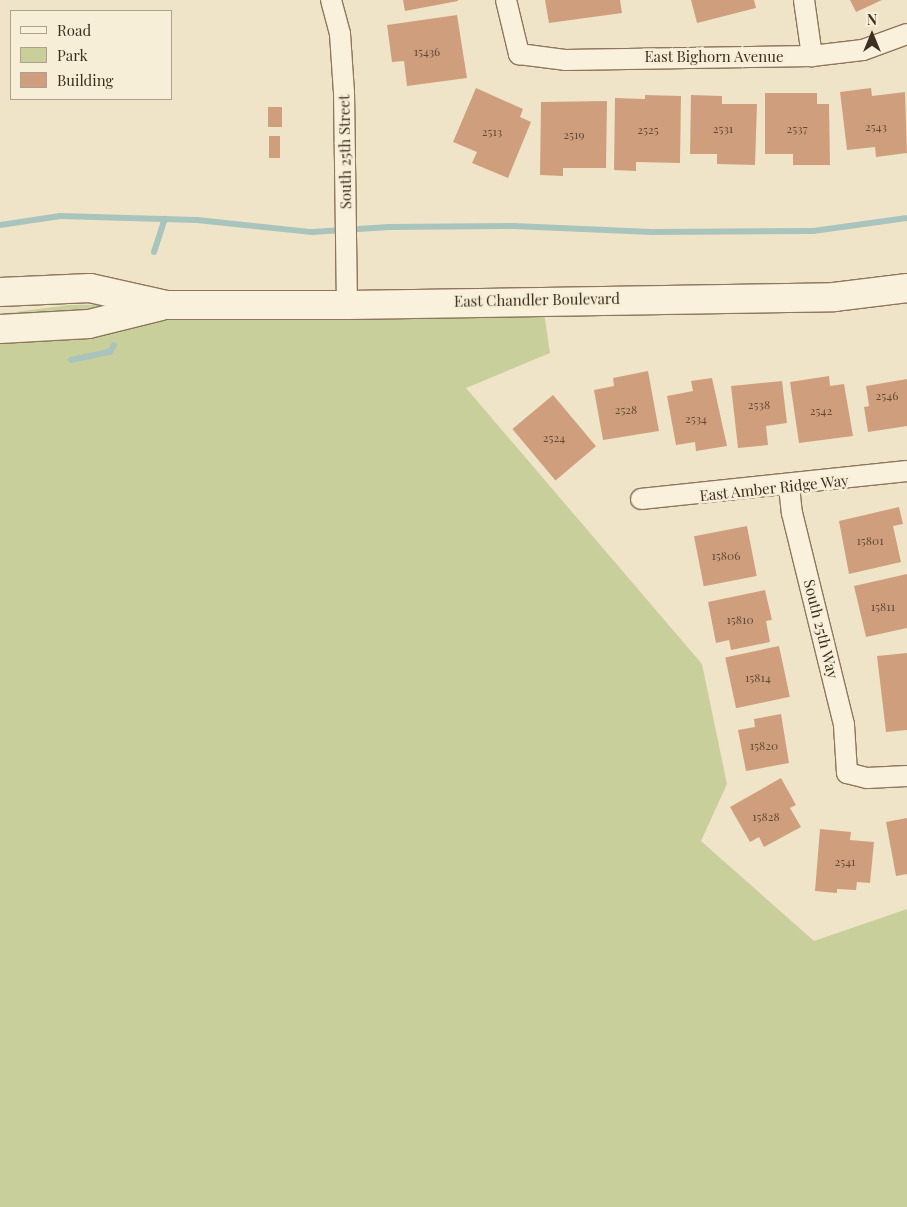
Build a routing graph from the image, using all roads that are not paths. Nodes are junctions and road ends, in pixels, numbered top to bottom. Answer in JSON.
{"nodes":[{"id":1,"x":331,"y":0,"type":"edge"},
{"id":2,"x":506,"y":0,"type":"edge"},
{"id":3,"x":804,"y":0,"type":"edge"},
{"id":4,"x":907,"y":34,"type":"edge"},
{"id":5,"x":812,"y":56,"type":"junction"},
{"id":6,"x":907,"y":288,"type":"edge"},
{"id":7,"x":0,"y":292,"type":"edge"},
{"id":8,"x":166,"y":305,"type":"junction"},
{"id":9,"x":346,"y":305,"type":"junction"},
{"id":10,"x":0,"y":329,"type":"edge"},
{"id":11,"x":907,"y":472,"type":"edge"},
{"id":12,"x":789,"y":486,"type":"junction"},
{"id":13,"x":641,"y":499,"type":"dead end"},
{"id":14,"x":907,"y":776,"type":"edge"}],
"edges":[{"from":1,"to":9,"type":"street","name":"South 25th Street"},
{"from":2,"to":5,"type":"street","name":"East Bighorn Avenue"},
{"from":3,"to":5,"type":"street"},
{"from":4,"to":5,"type":"street","name":"East Bighorn Avenue"},
{"from":6,"to":9,"type":"main road","name":"East Chandler Boulevard"},
{"from":7,"to":8,"type":"main road","name":"East Chandler Boulevard"},
{"from":8,"to":9,"type":"main road","name":"East Chandler Boulevard"},
{"from":8,"to":10,"type":"main road","name":"East Chandler Boulevard"},
{"from":11,"to":12,"type":"street","name":"East Amber Ridge Way"},
{"from":12,"to":13,"type":"street","name":"East Amber Ridge Way"},
{"from":12,"to":14,"type":"street","name":"South 25th Way"}]}
